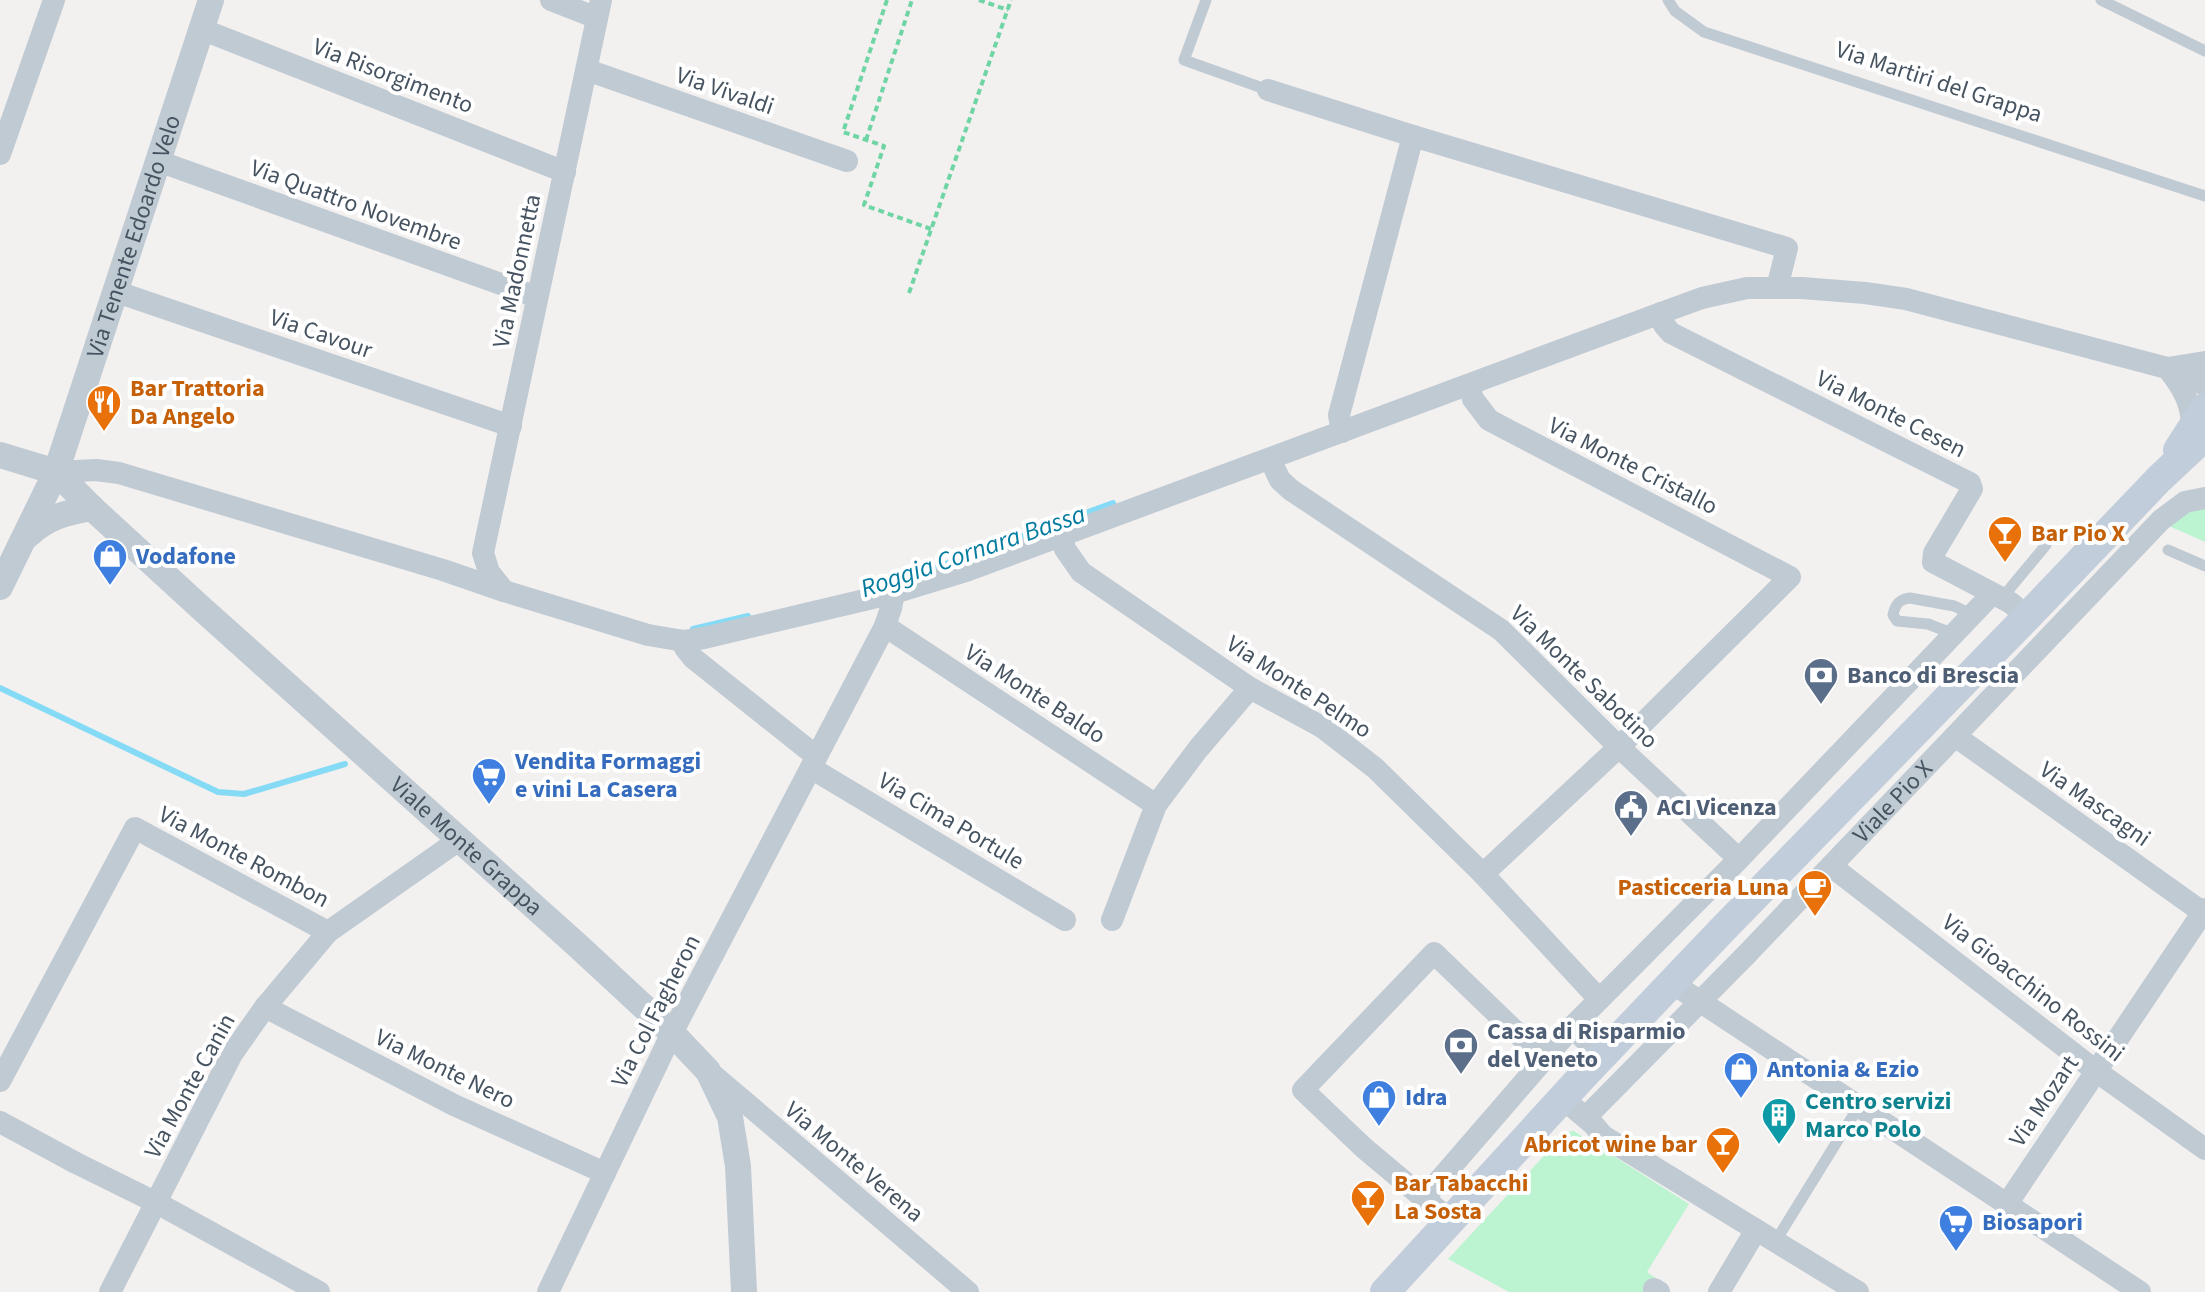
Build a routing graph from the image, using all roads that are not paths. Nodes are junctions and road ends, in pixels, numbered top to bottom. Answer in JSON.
{"nodes":[{"id":1,"x":54,"y":0,"type":"edge"},
{"id":2,"x":211,"y":0,"type":"edge"},
{"id":3,"x":551,"y":0,"type":"edge"},
{"id":4,"x":1206,"y":0,"type":"edge"},
{"id":5,"x":1668,"y":0,"type":"edge"},
{"id":6,"x":2101,"y":0,"type":"edge"},
{"id":7,"x":599,"y":9,"type":"edge"},
{"id":8,"x":201,"y":29,"type":"junction"},
{"id":9,"x":2205,"y":51,"type":"edge"},
{"id":10,"x":587,"y":70,"type":"junction"},
{"id":11,"x":1268,"y":90,"type":"joint"},
{"id":12,"x":1413,"y":136,"type":"junction"},
{"id":13,"x":0,"y":154,"type":"edge"},
{"id":14,"x":158,"y":161,"type":"junction"},
{"id":15,"x":847,"y":161,"type":"dead end"},
{"id":16,"x":565,"y":172,"type":"junction"},
{"id":17,"x":2205,"y":196,"type":"edge"},
{"id":18,"x":1777,"y":288,"type":"junction"},
{"id":19,"x":114,"y":291,"type":"junction"},
{"id":20,"x":537,"y":297,"type":"junction"},
{"id":21,"x":1661,"y":313,"type":"junction"},
{"id":22,"x":2205,"y":362,"type":"edge"},
{"id":23,"x":2167,"y":368,"type":"junction"},
{"id":24,"x":1469,"y":385,"type":"junction"},
{"id":25,"x":2205,"y":385,"type":"edge"},
{"id":26,"x":2201,"y":424,"type":"edge"},
{"id":27,"x":511,"y":426,"type":"junction"},
{"id":28,"x":1342,"y":432,"type":"junction"},
{"id":29,"x":0,"y":455,"type":"edge"},
{"id":30,"x":1270,"y":459,"type":"junction"},
{"id":31,"x":56,"y":472,"type":"junction"},
{"id":32,"x":2205,"y":498,"type":"edge"},
{"id":33,"x":92,"y":508,"type":"junction"},
{"id":34,"x":1062,"y":536,"type":"junction"},
{"id":35,"x":24,"y":538,"type":"junction"},
{"id":36,"x":2046,"y":545,"type":"dead end"},
{"id":37,"x":2168,"y":550,"type":"dead end"},
{"id":38,"x":483,"y":553,"type":"junction"},
{"id":39,"x":2205,"y":566,"type":"edge"},
{"id":40,"x":443,"y":570,"type":"junction"},
{"id":41,"x":0,"y":587,"type":"edge"},
{"id":42,"x":504,"y":591,"type":"junction"},
{"id":43,"x":894,"y":593,"type":"junction"},
{"id":44,"x":1997,"y":596,"type":"junction"},
{"id":45,"x":1973,"y":615,"type":"junction"},
{"id":46,"x":2027,"y":617,"type":"junction"},
{"id":47,"x":885,"y":626,"type":"junction"},
{"id":48,"x":1955,"y":635,"type":"junction"},
{"id":49,"x":684,"y":641,"type":"junction"},
{"id":50,"x":1250,"y":688,"type":"junction"},
{"id":51,"x":1883,"y":710,"type":"junction"},
{"id":52,"x":1955,"y":736,"type":"junction"},
{"id":53,"x":1903,"y":744,"type":"junction"},
{"id":54,"x":1619,"y":747,"type":"junction"},
{"id":55,"x":814,"y":762,"type":"junction"},
{"id":56,"x":1921,"y":772,"type":"junction"},
{"id":57,"x":1156,"y":805,"type":"junction"},
{"id":58,"x":459,"y":840,"type":"junction"},
{"id":59,"x":1739,"y":859,"type":"junction"},
{"id":60,"x":1831,"y":866,"type":"junction"},
{"id":61,"x":1483,"y":874,"type":"junction"},
{"id":62,"x":2204,"y":912,"type":"edge"},
{"id":63,"x":1065,"y":920,"type":"dead end"},
{"id":64,"x":1112,"y":920,"type":"dead end"},
{"id":65,"x":328,"y":932,"type":"junction"},
{"id":66,"x":1672,"y":983,"type":"junction"},
{"id":67,"x":1599,"y":999,"type":"junction"},
{"id":68,"x":1699,"y":1002,"type":"junction"},
{"id":69,"x":265,"y":1007,"type":"junction"},
{"id":70,"x":1572,"y":1027,"type":"junction"},
{"id":71,"x":672,"y":1033,"type":"junction"},
{"id":72,"x":1543,"y":1058,"type":"junction"},
{"id":73,"x":708,"y":1071,"type":"junction"},
{"id":74,"x":2096,"y":1071,"type":"junction"},
{"id":75,"x":0,"y":1081,"type":"edge"},
{"id":76,"x":1617,"y":1086,"type":"junction"},
{"id":77,"x":1580,"y":1091,"type":"junction"},
{"id":78,"x":1859,"y":1106,"type":"junction"},
{"id":79,"x":0,"y":1122,"type":"edge"},
{"id":80,"x":2205,"y":1149,"type":"edge"},
{"id":81,"x":605,"y":1173,"type":"junction"},
{"id":82,"x":1424,"y":1198,"type":"junction"},
{"id":83,"x":157,"y":1203,"type":"junction"},
{"id":84,"x":2007,"y":1204,"type":"junction"},
{"id":85,"x":1451,"y":1221,"type":"junction"},
{"id":86,"x":1766,"y":1236,"type":"junction"},
{"id":87,"x":110,"y":1292,"type":"edge"},
{"id":88,"x":319,"y":1292,"type":"edge"},
{"id":89,"x":548,"y":1292,"type":"edge"},
{"id":90,"x":744,"y":1292,"type":"edge"},
{"id":91,"x":968,"y":1292,"type":"edge"},
{"id":92,"x":1385,"y":1292,"type":"edge"},
{"id":93,"x":1719,"y":1292,"type":"edge"},
{"id":94,"x":1858,"y":1292,"type":"edge"},
{"id":95,"x":2140,"y":1292,"type":"edge"}],
"edges":[{"from":1,"to":13,"type":"street"},
{"from":2,"to":8,"type":"street","name":"Via Tenente Edoardo Velo"},
{"from":3,"to":7,"type":"street"},
{"from":4,"to":11,"type":"lane"},
{"from":5,"to":17,"type":"lane","name":"Via Martiri del Grappa"},
{"from":6,"to":9,"type":"lane"},
{"from":7,"to":10,"type":"street","name":"Via Madonnetta"},
{"from":8,"to":14,"type":"street","name":"Via Tenente Edoardo Velo"},
{"from":8,"to":16,"type":"street","name":"Via Risorgimento"},
{"from":10,"to":15,"type":"street","name":"Via Vivaldi"},
{"from":10,"to":16,"type":"street","name":"Via Madonnetta"},
{"from":11,"to":12,"type":"street"},
{"from":12,"to":18,"type":"street"},
{"from":12,"to":28,"type":"street"},
{"from":14,"to":19,"type":"street","name":"Via Tenente Edoardo Velo"},
{"from":14,"to":20,"type":"street","name":"Via Quattro Novembre"},
{"from":16,"to":20,"type":"street","name":"Via Madonnetta"},
{"from":18,"to":21,"type":"street"},
{"from":18,"to":23,"type":"street"},
{"from":19,"to":27,"type":"street","name":"Via Cavour"},
{"from":19,"to":31,"type":"street","name":"Via Tenente Edoardo Velo"},
{"from":20,"to":27,"type":"street","name":"Via Madonnetta"},
{"from":21,"to":24,"type":"street"},
{"from":21,"to":44,"type":"street","name":"Via Monte Cesen"},
{"from":22,"to":23,"type":"street"},
{"from":23,"to":25,"type":"street"},
{"from":23,"to":26,"type":"street"},
{"from":24,"to":28,"type":"street"},
{"from":24,"to":54,"type":"street","name":"Via Monte Cristallo"},
{"from":26,"to":46,"type":"main road","name":"Viale Pio X"},
{"from":27,"to":38,"type":"street","name":"Via Madonnetta"},
{"from":28,"to":30,"type":"street"},
{"from":29,"to":31,"type":"street"},
{"from":30,"to":34,"type":"street"},
{"from":30,"to":54,"type":"street","name":"Via Monte Sabotino"},
{"from":31,"to":33,"type":"street","name":"Viale Monte Grappa"},
{"from":31,"to":35,"type":"street","name":"Via Tenente Edoardo Velo"},
{"from":31,"to":40,"type":"street"},
{"from":32,"to":52,"type":"street","name":"Viale Pio X"},
{"from":33,"to":35,"type":"street"},
{"from":33,"to":58,"type":"street","name":"Viale Monte Grappa"},
{"from":34,"to":43,"type":"street"},
{"from":34,"to":50,"type":"street","name":"Via Monte Pelmo"},
{"from":35,"to":41,"type":"street","name":"Via Tenente Edoardo Velo"},
{"from":36,"to":44,"type":"lane"},
{"from":37,"to":39,"type":"lane"},
{"from":38,"to":40,"type":"street"},
{"from":38,"to":42,"type":"street"},
{"from":40,"to":42,"type":"street"},
{"from":42,"to":49,"type":"street"},
{"from":43,"to":47,"type":"street","name":"Via Col Fagheron"},
{"from":43,"to":49,"type":"street"},
{"from":44,"to":45,"type":"street"},
{"from":44,"to":46,"type":"street","name":"Via Monte Cesen"},
{"from":45,"to":48,"type":"street"},
{"from":45,"to":48,"type":"lane"},
{"from":46,"to":53,"type":"main road","name":"Viale Pio X"},
{"from":47,"to":55,"type":"street","name":"Via Col Fagheron"},
{"from":47,"to":57,"type":"street","name":"Via Monte Baldo"},
{"from":48,"to":51,"type":"street"},
{"from":49,"to":55,"type":"street"},
{"from":50,"to":57,"type":"street"},
{"from":50,"to":61,"type":"street","name":"Via Monte Pelmo"},
{"from":51,"to":53,"type":"street","name":"Viale Pio X"},
{"from":51,"to":59,"type":"street"},
{"from":52,"to":56,"type":"street","name":"Viale Pio X"},
{"from":52,"to":62,"type":"street","name":"Via Mascagni"},
{"from":53,"to":56,"type":"street"},
{"from":53,"to":66,"type":"main road","name":"Viale Pio X"},
{"from":54,"to":59,"type":"street","name":"Via Monte Sabotino"},
{"from":54,"to":61,"type":"street"},
{"from":55,"to":63,"type":"street","name":"Via Cima Portule"},
{"from":55,"to":71,"type":"street","name":"Via Col Fagheron"},
{"from":56,"to":60,"type":"street","name":"Viale Pio X"},
{"from":57,"to":64,"type":"street"},
{"from":58,"to":65,"type":"street","name":"Via Monte Canin"},
{"from":58,"to":71,"type":"street","name":"Viale Monte Grappa"},
{"from":59,"to":67,"type":"street"},
{"from":60,"to":68,"type":"street","name":"Viale Pio X"},
{"from":60,"to":74,"type":"street","name":"Via Gioacchino Rossini"},
{"from":61,"to":67,"type":"street","name":"Via Monte Pelmo"},
{"from":62,"to":74,"type":"street","name":"Via Mozart"},
{"from":65,"to":69,"type":"street","name":"Via Monte Canin"},
{"from":65,"to":75,"type":"street","name":"Via Monte Rombon"},
{"from":66,"to":68,"type":"street"},
{"from":66,"to":77,"type":"main road","name":"Viale Pio X"},
{"from":67,"to":70,"type":"street"},
{"from":68,"to":76,"type":"street","name":"Viale Pio X"},
{"from":68,"to":78,"type":"street"},
{"from":69,"to":81,"type":"street","name":"Via Monte Nero"},
{"from":69,"to":83,"type":"street","name":"Via Monte Canin"},
{"from":70,"to":72,"type":"street"},
{"from":70,"to":77,"type":"street"},
{"from":71,"to":73,"type":"street","name":"Viale Monte Grappa"},
{"from":71,"to":81,"type":"street","name":"Via Col Fagheron"},
{"from":72,"to":82,"type":"street"},
{"from":72,"to":82,"type":"street"},
{"from":73,"to":90,"type":"street","name":"Viale Monte Grappa"},
{"from":73,"to":91,"type":"street","name":"Via Monte Verena"},
{"from":74,"to":80,"type":"street","name":"Via Gioacchino Rossini"},
{"from":74,"to":84,"type":"street","name":"Via Mozart"},
{"from":76,"to":77,"type":"street"},
{"from":76,"to":77,"type":"street","name":"Viale Pio X"},
{"from":77,"to":85,"type":"main road","name":"Viale Pio X"},
{"from":77,"to":86,"type":"street"},
{"from":78,"to":84,"type":"street"},
{"from":78,"to":86,"type":"lane"},
{"from":79,"to":83,"type":"street"},
{"from":81,"to":89,"type":"street","name":"Via Col Fagheron"},
{"from":82,"to":85,"type":"street"},
{"from":83,"to":87,"type":"street","name":"Via Monte Canin"},
{"from":83,"to":88,"type":"street"},
{"from":84,"to":95,"type":"street"},
{"from":85,"to":92,"type":"main road","name":"Viale Pio X"},
{"from":86,"to":93,"type":"street"},
{"from":86,"to":94,"type":"street"}]}
